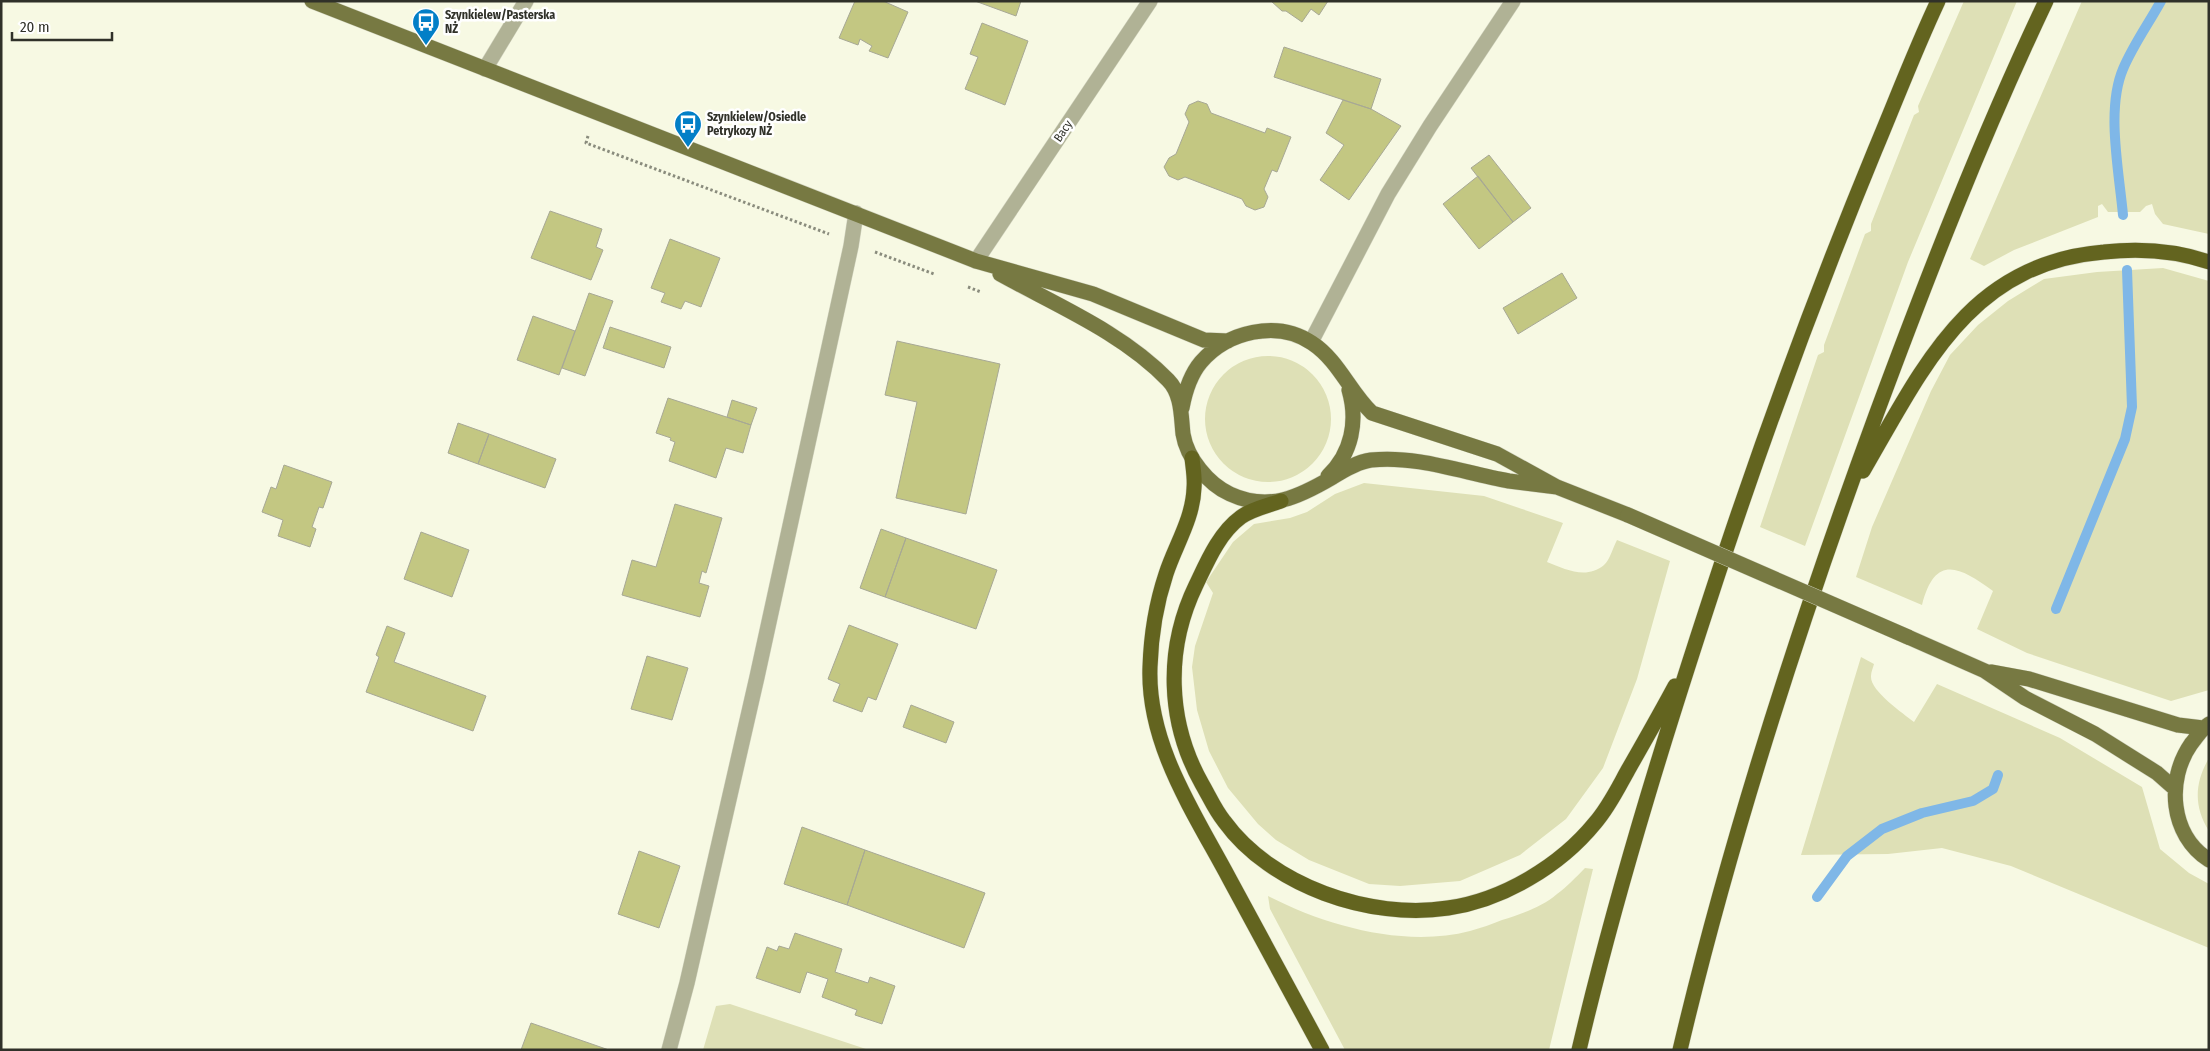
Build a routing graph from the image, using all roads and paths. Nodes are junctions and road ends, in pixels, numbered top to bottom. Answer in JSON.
{"nodes":[{"id":1,"x":312,"y":1,"type":"edge"},
{"id":2,"x":526,"y":1,"type":"edge"},
{"id":3,"x":1150,"y":1,"type":"edge"},
{"id":4,"x":1513,"y":1,"type":"edge"},
{"id":5,"x":1938,"y":1,"type":"edge"},
{"id":6,"x":2046,"y":1,"type":"edge"},
{"id":7,"x":485,"y":69,"type":"junction"},
{"id":8,"x":856,"y":213,"type":"junction"},
{"id":9,"x":976,"y":261,"type":"junction"},
{"id":10,"x":2209,"y":262,"type":"edge"},
{"id":11,"x":1228,"y":341,"type":"junction"},
{"id":12,"x":1312,"y":342,"type":"junction"},
{"id":13,"x":1346,"y":382,"type":"junction"},
{"id":14,"x":1182,"y":412,"type":"junction"},
{"id":15,"x":1192,"y":458,"type":"junction"},
{"id":16,"x":1320,"y":484,"type":"junction"},
{"id":17,"x":1557,"y":487,"type":"junction"},
{"id":18,"x":1281,"y":501,"type":"junction"},
{"id":19,"x":1842,"y":507,"type":"junction"},
{"id":20,"x":1689,"y":660,"type":"junction"},
{"id":21,"x":1985,"y":671,"type":"junction"},
{"id":22,"x":2206,"y":726,"type":"edge"},
{"id":23,"x":2174,"y":788,"type":"junction"},
{"id":24,"x":2209,"y":860,"type":"edge"},
{"id":25,"x":669,"y":1050,"type":"edge"},
{"id":26,"x":1322,"y":1050,"type":"edge"},
{"id":27,"x":1579,"y":1050,"type":"edge"},
{"id":28,"x":1680,"y":1050,"type":"edge"}],
"edges":[{"from":1,"to":7,"type":"main road"},
{"from":2,"to":7,"type":"street"},
{"from":3,"to":9,"type":"street","name":"Bacy"},
{"from":4,"to":12,"type":"street"},
{"from":5,"to":20,"type":"highway"},
{"from":6,"to":19,"type":"highway"},
{"from":7,"to":8,"type":"main road"},
{"from":8,"to":9,"type":"main road"},
{"from":8,"to":25,"type":"street"},
{"from":9,"to":11,"type":"main road"},
{"from":9,"to":14,"type":"main road"},
{"from":10,"to":19,"type":"highway"},
{"from":11,"to":12,"type":"main road"},
{"from":11,"to":14,"type":"main road"},
{"from":12,"to":13,"type":"main road"},
{"from":13,"to":16,"type":"main road"},
{"from":13,"to":17,"type":"main road"},
{"from":14,"to":15,"type":"main road"},
{"from":15,"to":18,"type":"main road"},
{"from":15,"to":26,"type":"highway"},
{"from":16,"to":17,"type":"main road"},
{"from":16,"to":18,"type":"main road"},
{"from":17,"to":21,"type":"main road","bridge":true},
{"from":18,"to":20,"type":"highway"},
{"from":19,"to":28,"type":"highway"},
{"from":20,"to":27,"type":"highway"},
{"from":21,"to":22,"type":"main road"},
{"from":21,"to":23,"type":"main road"},
{"from":22,"to":23,"type":"main road"},
{"from":23,"to":24,"type":"main road"}]}
